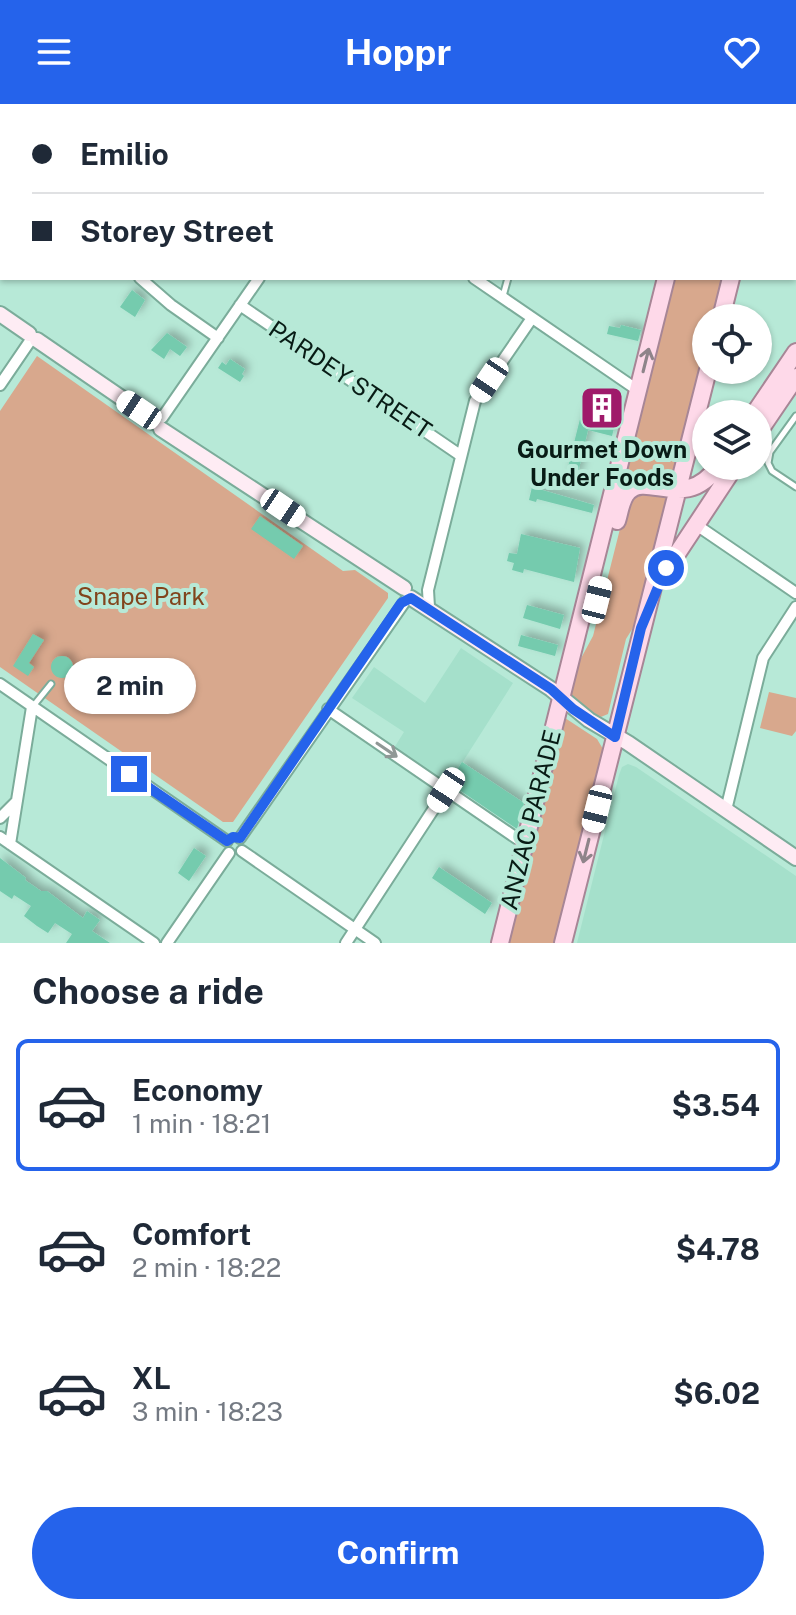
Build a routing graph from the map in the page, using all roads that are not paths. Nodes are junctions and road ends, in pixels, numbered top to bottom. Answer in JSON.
{"nodes":[{"id":1,"x":142,"y":280,"type":"edge"},
{"id":2,"x":258,"y":280,"type":"edge"},
{"id":3,"x":477,"y":280,"type":"edge"},
{"id":4,"x":508,"y":280,"type":"edge"},
{"id":5,"x":666,"y":280,"type":"edge"},
{"id":6,"x":730,"y":280,"type":"edge"},
{"id":7,"x":503,"y":298,"type":"junction"},
{"id":8,"x":724,"y":304,"type":"edge"},
{"id":9,"x":240,"y":305,"type":"junction"},
{"id":10,"x":0,"y":314,"type":"edge"},
{"id":11,"x":532,"y":318,"type":"junction"},
{"id":12,"x":32,"y":338,"type":"junction"},
{"id":13,"x":218,"y":338,"type":"junction"},
{"id":14,"x":796,"y":354,"type":"edge"},
{"id":15,"x":796,"y":377,"type":"edge"},
{"id":16,"x":704,"y":384,"type":"edge"},
{"id":17,"x":0,"y":385,"type":"edge"},
{"id":18,"x":639,"y":391,"type":"junction"},
{"id":19,"x":764,"y":400,"type":"edge"},
{"id":20,"x":772,"y":412,"type":"edge"},
{"id":21,"x":796,"y":416,"type":"edge"},
{"id":22,"x":160,"y":422,"type":"junction"},
{"id":23,"x":460,"y":455,"type":"junction"},
{"id":24,"x":685,"y":458,"type":"junction"},
{"id":25,"x":692,"y":473,"type":"edge"},
{"id":26,"x":703,"y":480,"type":"edge"},
{"id":27,"x":725,"y":480,"type":"edge"},
{"id":28,"x":796,"y":487,"type":"edge"},
{"id":29,"x":676,"y":491,"type":"junction"},
{"id":30,"x":695,"y":524,"type":"junction"},
{"id":31,"x":796,"y":593,"type":"edge"},
{"id":32,"x":408,"y":595,"type":"junction"},
{"id":33,"x":796,"y":607,"type":"edge"},
{"id":34,"x":641,"y":628,"type":"junction"},
{"id":35,"x":573,"y":653,"type":"junction"},
{"id":36,"x":0,"y":684,"type":"edge"},
{"id":37,"x":51,"y":684,"type":"dead end"},
{"id":38,"x":562,"y":699,"type":"junction"},
{"id":39,"x":32,"y":707,"type":"junction"},
{"id":40,"x":328,"y":709,"type":"junction"},
{"id":41,"x":615,"y":737,"type":"junction"},
{"id":42,"x":446,"y":790,"type":"junction"},
{"id":43,"x":19,"y":800,"type":"junction"},
{"id":44,"x":726,"y":810,"type":"junction"},
{"id":45,"x":0,"y":818,"type":"edge"},
{"id":46,"x":240,"y":838,"type":"junction"},
{"id":47,"x":5,"y":840,"type":"edge"},
{"id":48,"x":227,"y":841,"type":"junction"},
{"id":49,"x":525,"y":844,"type":"junction"},
{"id":50,"x":242,"y":851,"type":"junction"},
{"id":51,"x":229,"y":853,"type":"junction"},
{"id":52,"x":796,"y":858,"type":"edge"},
{"id":53,"x":355,"y":929,"type":"junction"},
{"id":54,"x":154,"y":943,"type":"edge"},
{"id":55,"x":167,"y":943,"type":"edge"},
{"id":56,"x":346,"y":943,"type":"edge"},
{"id":57,"x":375,"y":943,"type":"edge"},
{"id":58,"x":500,"y":943,"type":"edge"},
{"id":59,"x":563,"y":943,"type":"edge"}],
"edges":[{"from":1,"to":13,"type":"street"},
{"from":2,"to":9,"type":"street"},
{"from":3,"to":7,"type":"street"},
{"from":4,"to":7,"type":"lane"},
{"from":18,"to":5,"type":"main road","name":"ANZAC PARADE","one_way":true},
{"from":6,"to":8,"type":"main road"},
{"from":7,"to":11,"type":"street"},
{"from":9,"to":13,"type":"street"},
{"from":9,"to":23,"type":"street","name":"PARDEY STREET"},
{"from":10,"to":12,"type":"street"},
{"from":11,"to":18,"type":"street"},
{"from":11,"to":23,"type":"street"},
{"from":12,"to":17,"type":"street"},
{"from":12,"to":22,"type":"street"},
{"from":13,"to":22,"type":"street"},
{"from":14,"to":19,"type":"main road"},
{"from":15,"to":20,"type":"main road"},
{"from":16,"to":24,"type":"main road"},
{"from":18,"to":35,"type":"main road","name":"ANZAC PARADE"},
{"from":21,"to":28,"type":"lane"},
{"from":22,"to":32,"type":"street"},
{"from":23,"to":32,"type":"street"},
{"from":24,"to":25,"type":"main road"},
{"from":24,"to":29,"type":"main road"},
{"from":26,"to":29,"type":"main road"},
{"from":27,"to":30,"type":"main road"},
{"from":29,"to":34,"type":"main road"},
{"from":29,"to":35,"type":"main road"},
{"from":30,"to":31,"type":"street"},
{"from":30,"to":34,"type":"main road"},
{"from":32,"to":38,"type":"street"},
{"from":32,"to":40,"type":"street"},
{"from":33,"to":44,"type":"street"},
{"from":34,"to":41,"type":"main road"},
{"from":35,"to":38,"type":"main road","name":"ANZAC PARADE"},
{"from":36,"to":39,"type":"street"},
{"from":37,"to":39,"type":"lane"},
{"from":38,"to":41,"type":"street"},
{"from":38,"to":49,"type":"main road","name":"ANZAC PARADE"},
{"from":39,"to":43,"type":"street"},
{"from":39,"to":48,"type":"street"},
{"from":40,"to":42,"type":"street","one_way":true},
{"from":40,"to":46,"type":"street"},
{"from":41,"to":44,"type":"street"},
{"from":41,"to":59,"type":"main road","one_way":true},
{"from":42,"to":49,"type":"street"},
{"from":42,"to":53,"type":"street"},
{"from":43,"to":45,"type":"street"},
{"from":43,"to":47,"type":"street"},
{"from":44,"to":52,"type":"street"},
{"from":46,"to":48,"type":"street"},
{"from":46,"to":50,"type":"street"},
{"from":47,"to":54,"type":"street"},
{"from":48,"to":51,"type":"street"},
{"from":49,"to":58,"type":"main road","name":"ANZAC PARADE"},
{"from":50,"to":51,"type":"street"},
{"from":50,"to":53,"type":"street"},
{"from":51,"to":55,"type":"street"},
{"from":53,"to":56,"type":"street"},
{"from":53,"to":57,"type":"street"}]}
